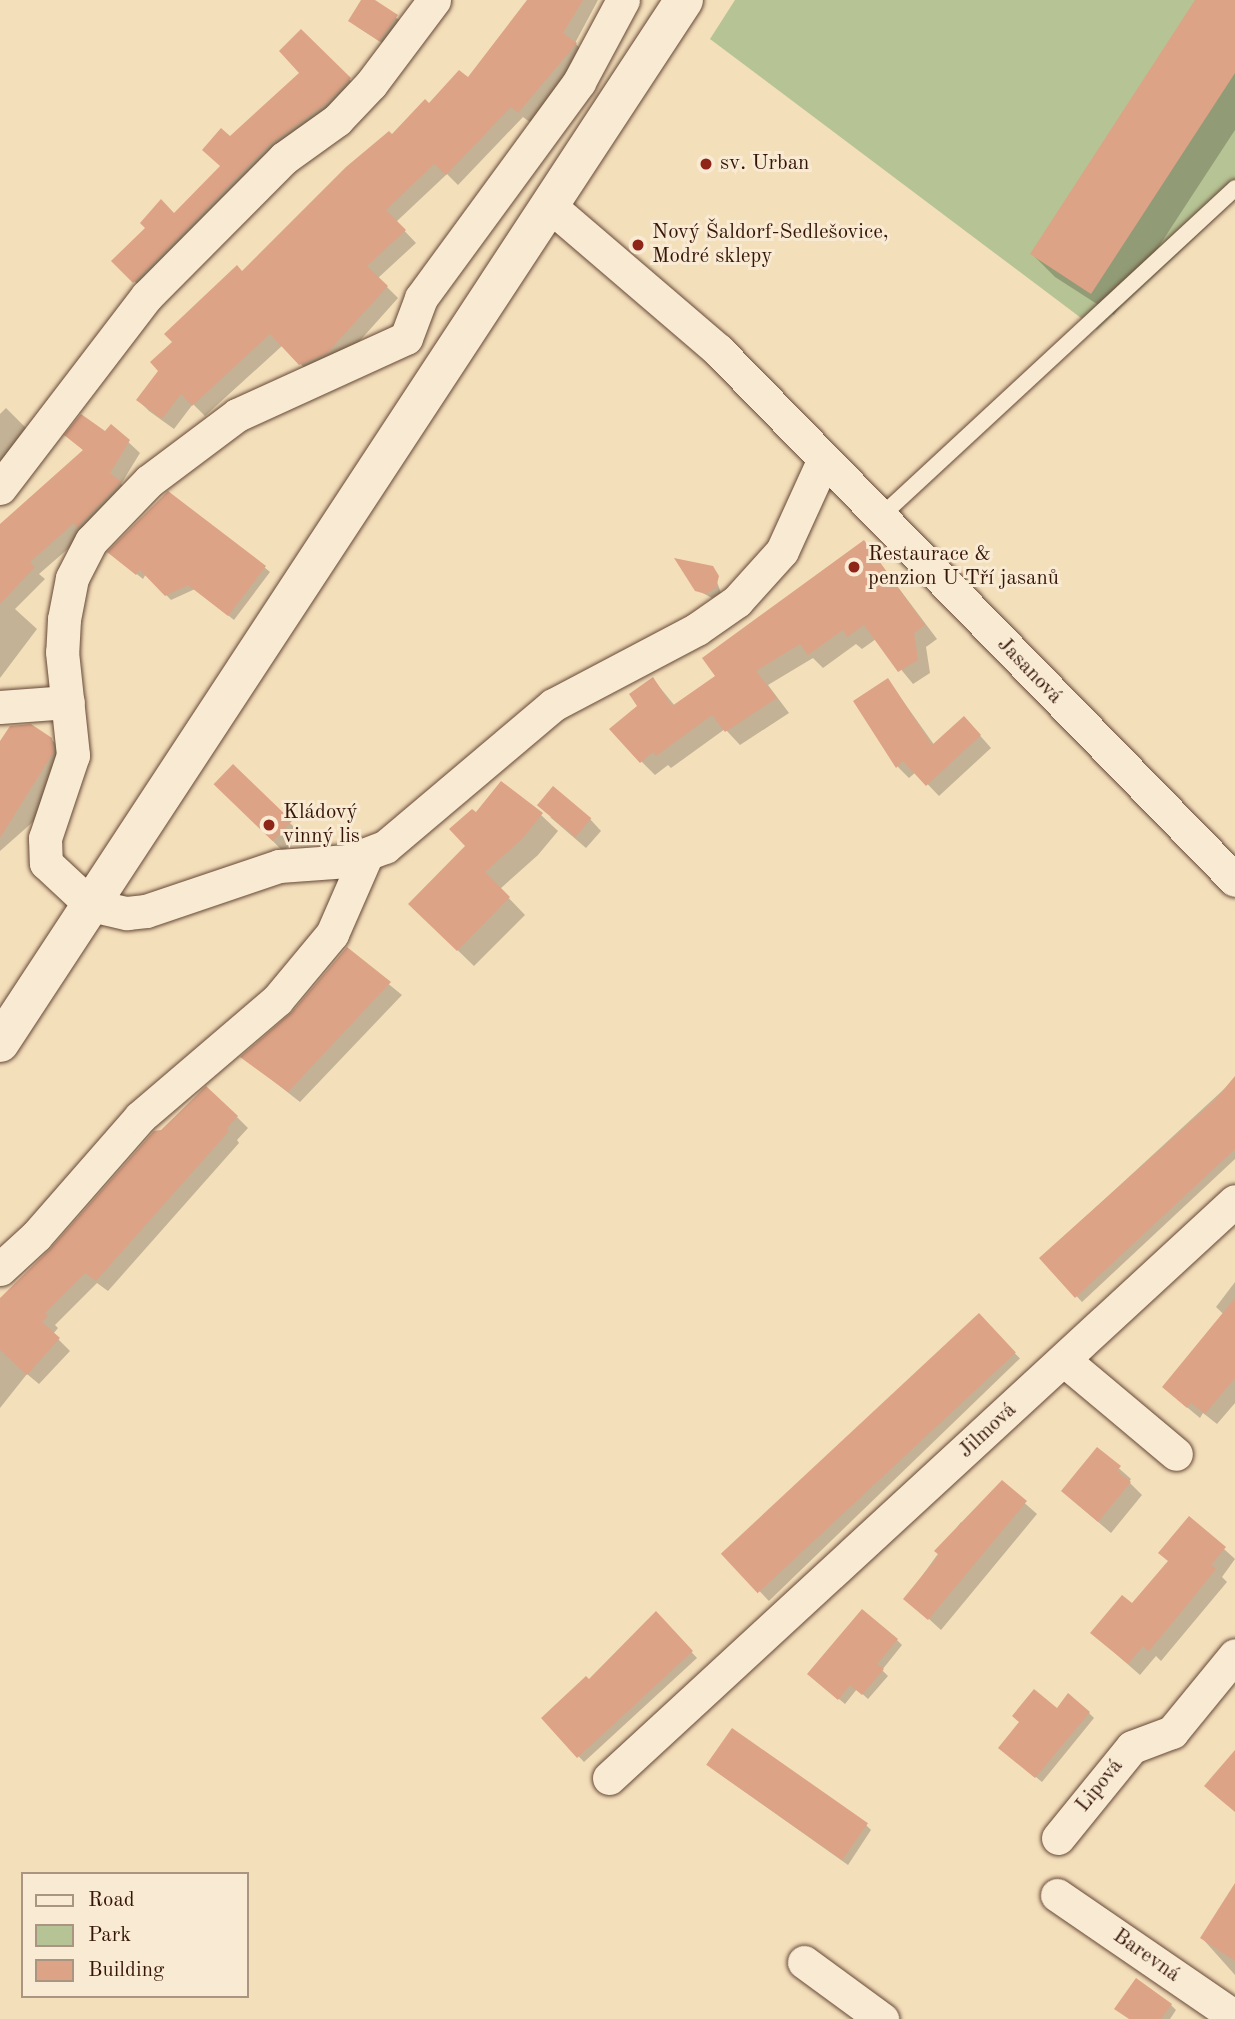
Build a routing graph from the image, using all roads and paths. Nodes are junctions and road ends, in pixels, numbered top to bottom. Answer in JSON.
{"nodes":[{"id":1,"x":434,"y":0,"type":"edge"},
{"id":2,"x":623,"y":0,"type":"edge"},
{"id":3,"x":684,"y":0,"type":"edge"},
{"id":4,"x":1235,"y":188,"type":"edge"},
{"id":5,"x":550,"y":206,"type":"junction"},
{"id":6,"x":406,"y":338,"type":"junction"},
{"id":7,"x":440,"y":372,"type":"junction"},
{"id":8,"x":824,"y":459,"type":"junction"},
{"id":9,"x":0,"y":488,"type":"edge"},
{"id":10,"x":878,"y":519,"type":"junction"},
{"id":11,"x":68,"y":702,"type":"junction"},
{"id":12,"x":0,"y":707,"type":"edge"},
{"id":13,"x":366,"y":856,"type":"junction"},
{"id":14,"x":1235,"y":880,"type":"edge"},
{"id":15,"x":90,"y":905,"type":"junction"},
{"id":16,"x":0,"y":1043,"type":"edge"},
{"id":17,"x":1235,"y":1201,"type":"edge"},
{"id":18,"x":0,"y":1269,"type":"edge"},
{"id":19,"x":1064,"y":1360,"type":"junction"},
{"id":20,"x":1176,"y":1454,"type":"dead end"},
{"id":21,"x":1235,"y":1656,"type":"edge"},
{"id":22,"x":609,"y":1778,"type":"dead end"},
{"id":23,"x":1058,"y":1838,"type":"dead end"},
{"id":24,"x":1058,"y":1895,"type":"dead end"},
{"id":25,"x":804,"y":1962,"type":"dead end"},
{"id":26,"x":1235,"y":2017,"type":"edge"},
{"id":27,"x":882,"y":2019,"type":"edge"}],
"edges":[{"from":1,"to":9,"type":"street"},
{"from":2,"to":6,"type":"street"},
{"from":3,"to":5,"type":"main road"},
{"from":4,"to":10,"type":"lane"},
{"from":5,"to":7,"type":"main road"},
{"from":5,"to":8,"type":"street","name":"Jasanová"},
{"from":6,"to":7,"type":"street"},
{"from":6,"to":11,"type":"street"},
{"from":7,"to":15,"type":"main road"},
{"from":8,"to":10,"type":"street","name":"Jasanová"},
{"from":8,"to":13,"type":"street"},
{"from":10,"to":14,"type":"street","name":"Jasanová"},
{"from":11,"to":12,"type":"street"},
{"from":11,"to":15,"type":"street"},
{"from":13,"to":15,"type":"street"},
{"from":13,"to":18,"type":"street"},
{"from":15,"to":16,"type":"main road"},
{"from":17,"to":19,"type":"street","name":"Jilmová"},
{"from":19,"to":20,"type":"street"},
{"from":19,"to":22,"type":"street","name":"Jilmová"},
{"from":21,"to":23,"type":"street","name":"Lipová"},
{"from":24,"to":26,"type":"street","name":"Barevná"},
{"from":25,"to":27,"type":"street"}]}
